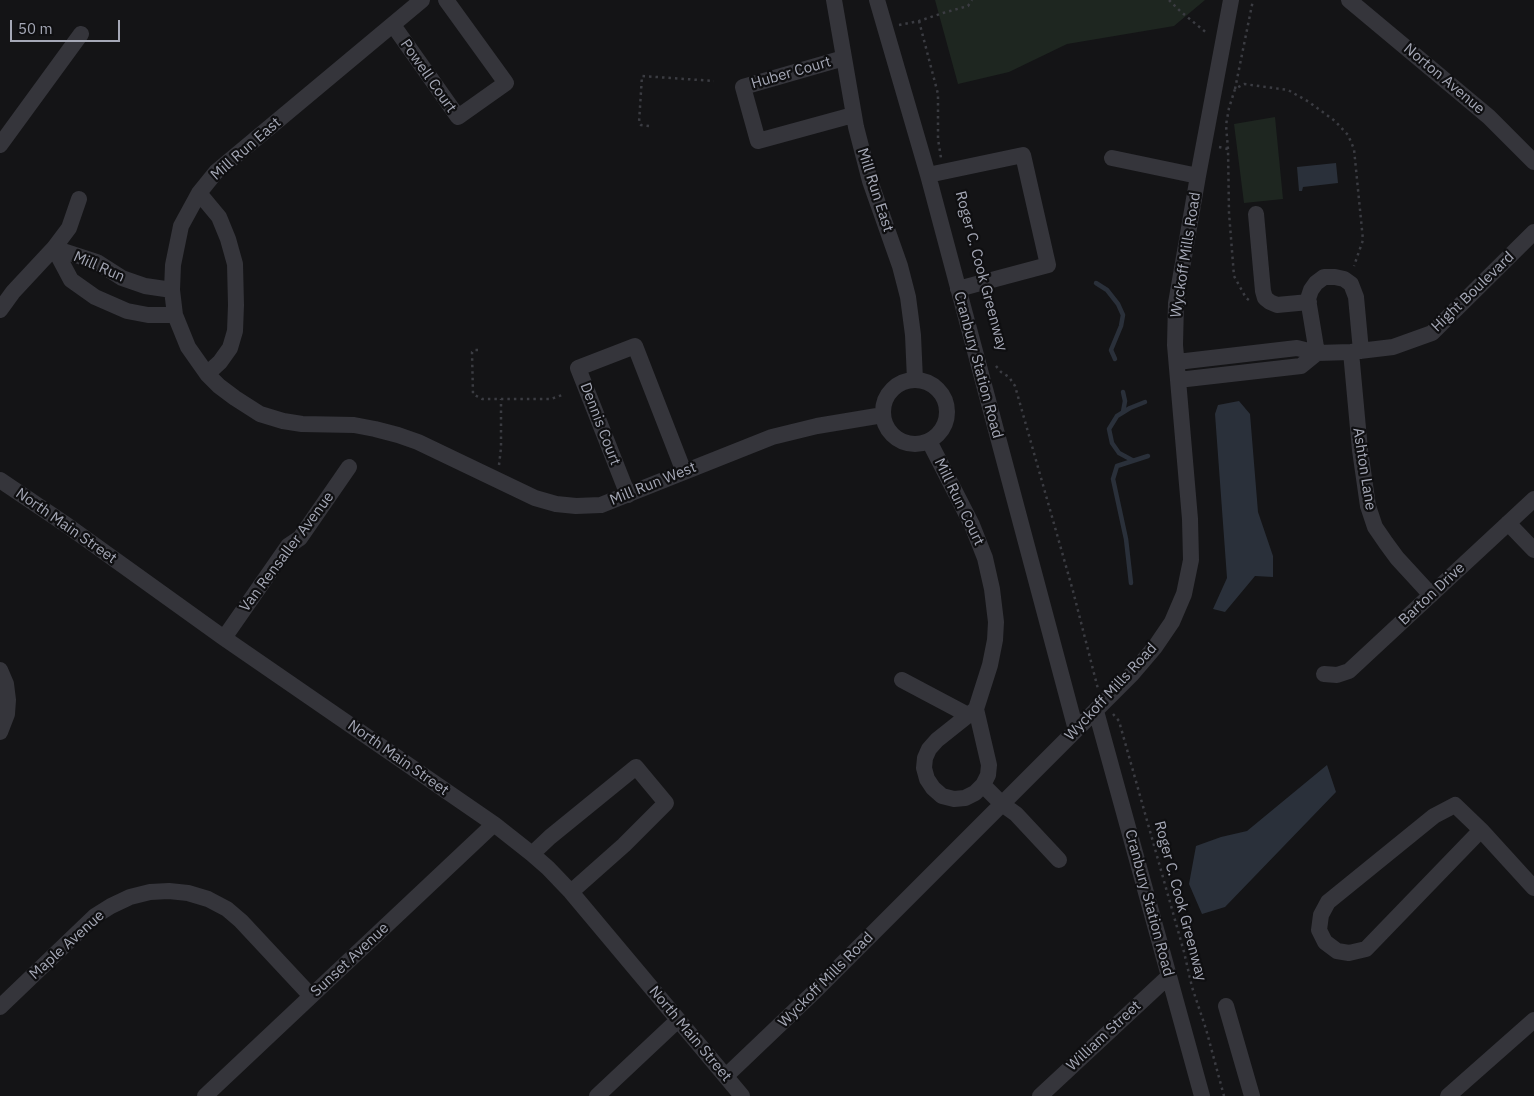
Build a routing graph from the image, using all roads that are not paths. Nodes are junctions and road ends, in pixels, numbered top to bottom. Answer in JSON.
{"nodes":[{"id":1,"x":422,"y":0,"type":"edge"},
{"id":2,"x":446,"y":0,"type":"edge"},
{"id":3,"x":834,"y":0,"type":"edge"},
{"id":4,"x":877,"y":0,"type":"edge"},
{"id":5,"x":1231,"y":0,"type":"edge"},
{"id":6,"x":1349,"y":0,"type":"edge"},
{"id":7,"x":392,"y":25,"type":"junction"},
{"id":8,"x":81,"y":34,"type":"dead end"},
{"id":9,"x":844,"y":58,"type":"junction"},
{"id":10,"x":854,"y":115,"type":"junction"},
{"id":11,"x":0,"y":145,"type":"edge"},
{"id":12,"x":1112,"y":158,"type":"dead end"},
{"id":13,"x":1534,"y":162,"type":"edge"},
{"id":14,"x":936,"y":174,"type":"junction"},
{"id":15,"x":1198,"y":176,"type":"junction"},
{"id":16,"x":199,"y":193,"type":"junction"},
{"id":17,"x":79,"y":199,"type":"dead end"},
{"id":18,"x":1256,"y":214,"type":"dead end"},
{"id":19,"x":1534,"y":232,"type":"edge"},
{"id":20,"x":54,"y":248,"type":"junction"},
{"id":21,"x":172,"y":290,"type":"junction"},
{"id":22,"x":958,"y":290,"type":"junction"},
{"id":23,"x":6,"y":297,"type":"edge"},
{"id":24,"x":1308,"y":302,"type":"junction"},
{"id":25,"x":0,"y":310,"type":"edge"},
{"id":26,"x":175,"y":315,"type":"junction"},
{"id":27,"x":1356,"y":351,"type":"junction"},
{"id":28,"x":1317,"y":353,"type":"junction"},
{"id":29,"x":1238,"y":355,"type":"junction"},
{"id":30,"x":1177,"y":362,"type":"junction"},
{"id":31,"x":1240,"y":373,"type":"junction"},
{"id":32,"x":207,"y":374,"type":"junction"},
{"id":33,"x":915,"y":380,"type":"junction"},
{"id":34,"x":1178,"y":380,"type":"junction"},
{"id":35,"x":883,"y":415,"type":"junction"},
{"id":36,"x":283,"y":421,"type":"joint"},
{"id":37,"x":929,"y":442,"type":"junction"},
{"id":38,"x":349,"y":467,"type":"dead end"},
{"id":39,"x":684,"y":472,"type":"junction"},
{"id":40,"x":0,"y":480,"type":"edge"},
{"id":41,"x":628,"y":495,"type":"junction"},
{"id":42,"x":1534,"y":499,"type":"edge"},
{"id":43,"x":1508,"y":523,"type":"junction"},
{"id":44,"x":1534,"y":550,"type":"edge"},
{"id":45,"x":1431,"y":595,"type":"junction"},
{"id":46,"x":224,"y":638,"type":"junction"},
{"id":47,"x":0,"y":670,"type":"edge"},
{"id":48,"x":1324,"y":674,"type":"dead end"},
{"id":49,"x":902,"y":680,"type":"dead end"},
{"id":50,"x":1096,"y":710,"type":"junction"},
{"id":51,"x":972,"y":712,"type":"junction"},
{"id":52,"x":1076,"y":730,"type":"junction"},
{"id":53,"x":0,"y":732,"type":"edge"},
{"id":54,"x":983,"y":785,"type":"junction"},
{"id":55,"x":1002,"y":804,"type":"junction"},
{"id":56,"x":494,"y":824,"type":"junction"},
{"id":57,"x":1481,"y":830,"type":"junction"},
{"id":58,"x":532,"y":854,"type":"junction"},
{"id":59,"x":1059,"y":860,"type":"dead end"},
{"id":60,"x":1534,"y":888,"type":"edge"},
{"id":61,"x":571,"y":892,"type":"junction"},
{"id":62,"x":1169,"y":976,"type":"junction"},
{"id":63,"x":311,"y":996,"type":"junction"},
{"id":64,"x":1226,"y":1006,"type":"dead end"},
{"id":65,"x":0,"y":1007,"type":"edge"},
{"id":66,"x":678,"y":1020,"type":"junction"},
{"id":67,"x":1534,"y":1020,"type":"edge"},
{"id":68,"x":726,"y":1076,"type":"junction"},
{"id":69,"x":205,"y":1096,"type":"edge"},
{"id":70,"x":597,"y":1096,"type":"edge"},
{"id":71,"x":742,"y":1096,"type":"edge"},
{"id":72,"x":1040,"y":1096,"type":"edge"},
{"id":73,"x":1202,"y":1096,"type":"edge"},
{"id":74,"x":1252,"y":1096,"type":"edge"},
{"id":75,"x":1448,"y":1096,"type":"edge"}],
"edges":[{"from":1,"to":7,"type":"street","name":"Mill Run East"},
{"from":2,"to":7,"type":"street","name":"Powell Court"},
{"from":3,"to":9,"type":"street","name":"Mill Run East"},
{"from":4,"to":14,"type":"street","name":"Cranbury Station Road"},
{"from":5,"to":15,"type":"street","name":"Wyckoff Mills Road"},
{"from":6,"to":13,"type":"street","name":"Norton Avenue"},
{"from":7,"to":16,"type":"street","name":"Mill Run East"},
{"from":8,"to":11,"type":"street"},
{"from":9,"to":10,"type":"street","name":"Mill Run East"},
{"from":9,"to":10,"type":"street","name":"Huber Court"},
{"from":10,"to":33,"type":"street","name":"Mill Run East"},
{"from":12,"to":15,"type":"street"},
{"from":14,"to":22,"type":"street","name":"Cranbury Station Road"},
{"from":14,"to":22,"type":"street"},
{"from":15,"to":30,"type":"street","name":"Wyckoff Mills Road"},
{"from":16,"to":21,"type":"street","name":"Mill Run East"},
{"from":16,"to":32,"type":"street"},
{"from":17,"to":20,"type":"street"},
{"from":18,"to":24,"type":"street"},
{"from":19,"to":27,"type":"street","name":"Hight Boulevard"},
{"from":20,"to":21,"type":"street","name":"Mill Run"},
{"from":20,"to":23,"type":"street"},
{"from":20,"to":26,"type":"street","name":"Mill Run"},
{"from":21,"to":26,"type":"street","name":"Mill Run East"},
{"from":22,"to":52,"type":"street","name":"Cranbury Station Road"},
{"from":23,"to":25,"type":"street"},
{"from":24,"to":27,"type":"street","name":"Ashton Lane"},
{"from":24,"to":28,"type":"street"},
{"from":26,"to":32,"type":"street","name":"Mill Run East"},
{"from":27,"to":28,"type":"street","name":"Hight Boulevard"},
{"from":27,"to":45,"type":"street","name":"Ashton Lane"},
{"from":28,"to":29,"type":"street","name":"Hight Boulevard"},
{"from":28,"to":31,"type":"street"},
{"from":29,"to":30,"type":"street","name":"Hight Boulevard"},
{"from":29,"to":31,"type":"street"},
{"from":30,"to":34,"type":"street","name":"Wyckoff Mills Road"},
{"from":31,"to":34,"type":"street"},
{"from":32,"to":36,"type":"street","name":"Mill Run East"},
{"from":33,"to":35,"type":"street"},
{"from":33,"to":37,"type":"street"},
{"from":34,"to":50,"type":"street","name":"Wyckoff Mills Road"},
{"from":35,"to":37,"type":"street"},
{"from":35,"to":39,"type":"street","name":"Mill Run West"},
{"from":36,"to":41,"type":"street","name":"Mill Run West"},
{"from":37,"to":51,"type":"street","name":"Mill Run Court"},
{"from":38,"to":46,"type":"street","name":"Van Rensaller Avenue"},
{"from":39,"to":41,"type":"street","name":"Mill Run West"},
{"from":39,"to":41,"type":"street","name":"Dennis Court"},
{"from":40,"to":46,"type":"street","name":"North Main Street"},
{"from":42,"to":43,"type":"street","name":"Barton Drive"},
{"from":43,"to":44,"type":"street"},
{"from":43,"to":45,"type":"street","name":"Barton Drive"},
{"from":45,"to":48,"type":"street","name":"Barton Drive"},
{"from":46,"to":56,"type":"street","name":"North Main Street"},
{"from":47,"to":53,"type":"street"},
{"from":49,"to":51,"type":"street"},
{"from":50,"to":52,"type":"street","name":"Wyckoff Mills Road"},
{"from":50,"to":62,"type":"street","name":"Cranbury Station Road"},
{"from":51,"to":54,"type":"street"},
{"from":51,"to":54,"type":"street"},
{"from":52,"to":55,"type":"street","name":"Wyckoff Mills Road"},
{"from":54,"to":55,"type":"street"},
{"from":55,"to":59,"type":"street"},
{"from":55,"to":68,"type":"street","name":"Wyckoff Mills Road"},
{"from":56,"to":58,"type":"street","name":"North Main Street"},
{"from":56,"to":63,"type":"street","name":"Sunset Avenue"},
{"from":57,"to":57,"type":"street"},
{"from":57,"to":60,"type":"street"},
{"from":58,"to":61,"type":"street","name":"North Main Street"},
{"from":58,"to":61,"type":"street"},
{"from":61,"to":66,"type":"street","name":"North Main Street"},
{"from":62,"to":72,"type":"street","name":"William Street"},
{"from":62,"to":73,"type":"street","name":"Cranbury Station Road"},
{"from":63,"to":65,"type":"street","name":"Maple Avenue"},
{"from":63,"to":69,"type":"street","name":"Sunset Avenue"},
{"from":64,"to":74,"type":"street"},
{"from":66,"to":68,"type":"street","name":"North Main Street"},
{"from":66,"to":70,"type":"street"},
{"from":67,"to":75,"type":"street"},
{"from":68,"to":71,"type":"street","name":"North Main Street"}]}
